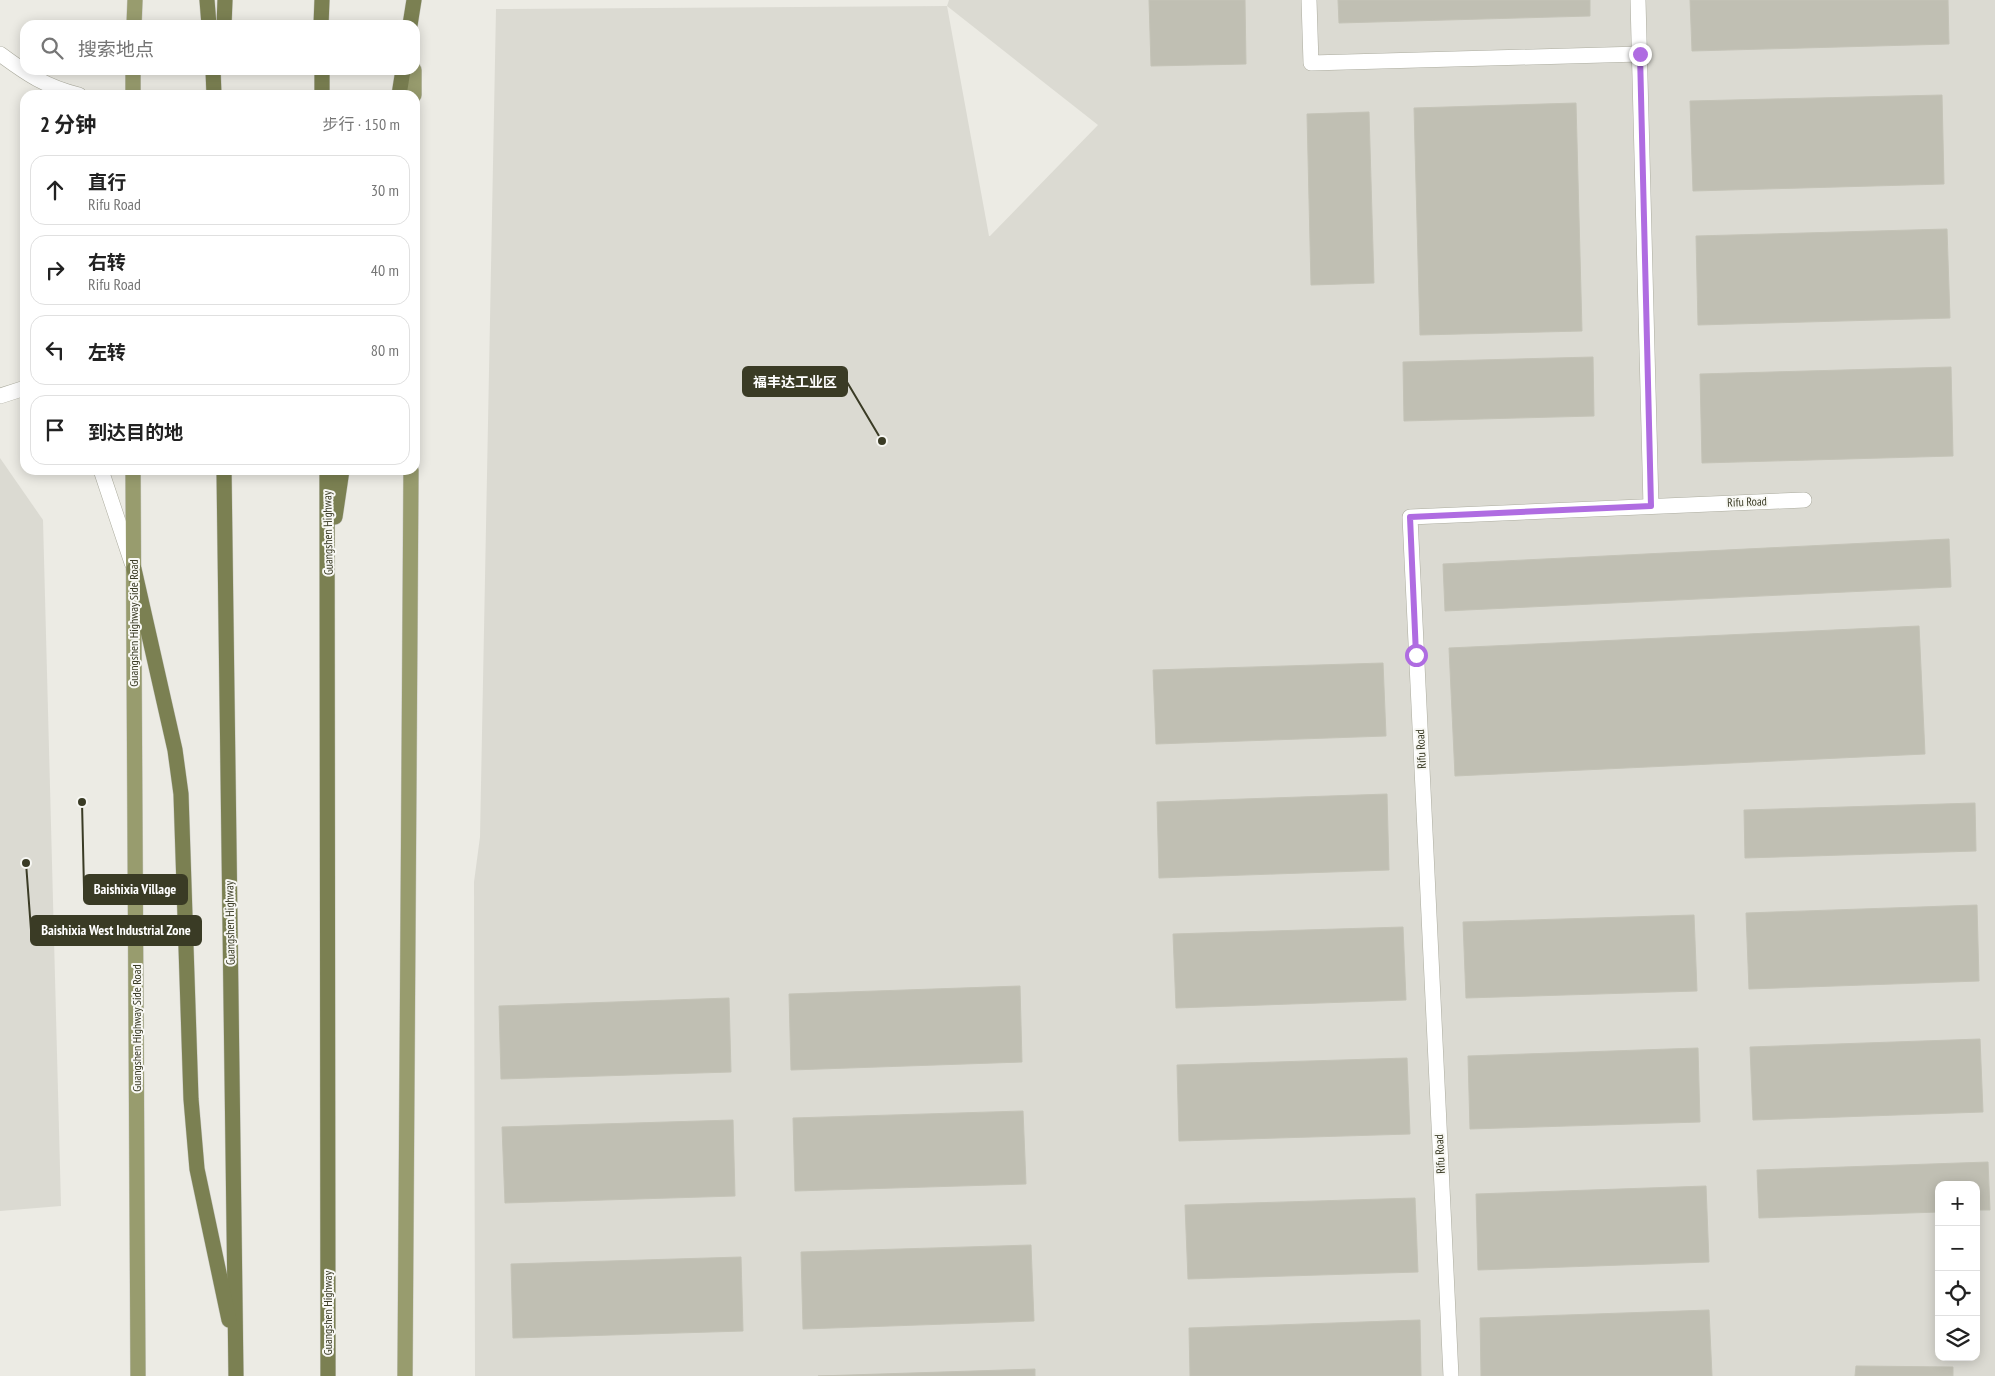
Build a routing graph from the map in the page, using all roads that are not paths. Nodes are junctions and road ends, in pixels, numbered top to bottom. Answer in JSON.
{"nodes":[{"id":1,"x":135,"y":0,"type":"edge"},
{"id":2,"x":207,"y":0,"type":"edge"},
{"id":3,"x":225,"y":0,"type":"edge"},
{"id":4,"x":322,"y":0,"type":"edge"},
{"id":5,"x":414,"y":0,"type":"edge"},
{"id":6,"x":1309,"y":0,"type":"edge"},
{"id":7,"x":1638,"y":0,"type":"edge"},
{"id":8,"x":134,"y":20,"type":"edge"},
{"id":9,"x":209,"y":20,"type":"edge"},
{"id":10,"x":224,"y":20,"type":"edge"},
{"id":11,"x":322,"y":20,"type":"edge"},
{"id":12,"x":411,"y":20,"type":"edge"},
{"id":13,"x":414,"y":20,"type":"edge"},
{"id":14,"x":0,"y":54,"type":"edge"},
{"id":15,"x":1640,"y":54,"type":"junction"},
{"id":16,"x":20,"y":67,"type":"edge"},
{"id":17,"x":32,"y":75,"type":"edge"},
{"id":18,"x":133,"y":75,"type":"edge"},
{"id":19,"x":213,"y":75,"type":"edge"},
{"id":20,"x":223,"y":75,"type":"edge"},
{"id":21,"x":322,"y":75,"type":"edge"},
{"id":22,"x":402,"y":75,"type":"edge"},
{"id":23,"x":414,"y":75,"type":"edge"},
{"id":24,"x":58,"y":90,"type":"edge"},
{"id":25,"x":133,"y":90,"type":"edge"},
{"id":26,"x":214,"y":90,"type":"edge"},
{"id":27,"x":222,"y":90,"type":"edge"},
{"id":28,"x":322,"y":90,"type":"edge"},
{"id":29,"x":400,"y":90,"type":"edge"},
{"id":30,"x":414,"y":90,"type":"edge"},
{"id":31,"x":20,"y":390,"type":"edge"},
{"id":32,"x":1,"y":396,"type":"edge"},
{"id":33,"x":20,"y":399,"type":"edge"},
{"id":34,"x":102,"y":475,"type":"edge"},
{"id":35,"x":133,"y":475,"type":"edge"},
{"id":36,"x":224,"y":475,"type":"edge"},
{"id":37,"x":327,"y":475,"type":"edge"},
{"id":38,"x":341,"y":475,"type":"edge"},
{"id":39,"x":411,"y":475,"type":"edge"},
{"id":40,"x":1804,"y":500,"type":"dead end"},
{"id":41,"x":1651,"y":506,"type":"junction"},
{"id":42,"x":328,"y":561,"type":"junction"},
{"id":43,"x":134,"y":569,"type":"junction"},
{"id":44,"x":236,"y":1354,"type":"junction"},
{"id":45,"x":328,"y":1369,"type":"edge"},
{"id":46,"x":138,"y":1376,"type":"edge"},
{"id":47,"x":236,"y":1376,"type":"edge"},
{"id":48,"x":405,"y":1376,"type":"edge"},
{"id":49,"x":1451,"y":1376,"type":"edge"}],
"edges":[{"from":1,"to":8,"type":"main road"},
{"from":2,"to":9,"type":"highway"},
{"from":3,"to":10,"type":"highway"},
{"from":4,"to":11,"type":"highway"},
{"from":5,"to":12,"type":"highway"},
{"from":5,"to":13,"type":"main road"},
{"from":6,"to":15,"type":"street"},
{"from":7,"to":15,"type":"street"},
{"from":14,"to":16,"type":"street"},
{"from":15,"to":41,"type":"street"},
{"from":17,"to":24,"type":"street"},
{"from":18,"to":25,"type":"main road"},
{"from":19,"to":26,"type":"highway"},
{"from":20,"to":27,"type":"highway"},
{"from":21,"to":28,"type":"highway"},
{"from":22,"to":29,"type":"highway"},
{"from":23,"to":30,"type":"main road"},
{"from":31,"to":32,"type":"street"},
{"from":32,"to":33,"type":"street"},
{"from":34,"to":43,"type":"street"},
{"from":35,"to":43,"type":"main road","name":"Guangshen Highway Side Road"},
{"from":36,"to":44,"type":"highway","name":"Guangshen Highway"},
{"from":37,"to":42,"type":"highway","name":"Guangshen Highway"},
{"from":38,"to":42,"type":"highway"},
{"from":39,"to":48,"type":"main road"},
{"from":40,"to":41,"type":"street","name":"Rifu Road"},
{"from":41,"to":49,"type":"street","name":"Rifu Road"},
{"from":42,"to":45,"type":"highway","name":"Guangshen Highway"},
{"from":43,"to":44,"type":"highway"},
{"from":43,"to":46,"type":"main road","name":"Guangshen Highway Side Road"},
{"from":44,"to":47,"type":"highway","name":"Guangshen Highway"}]}
